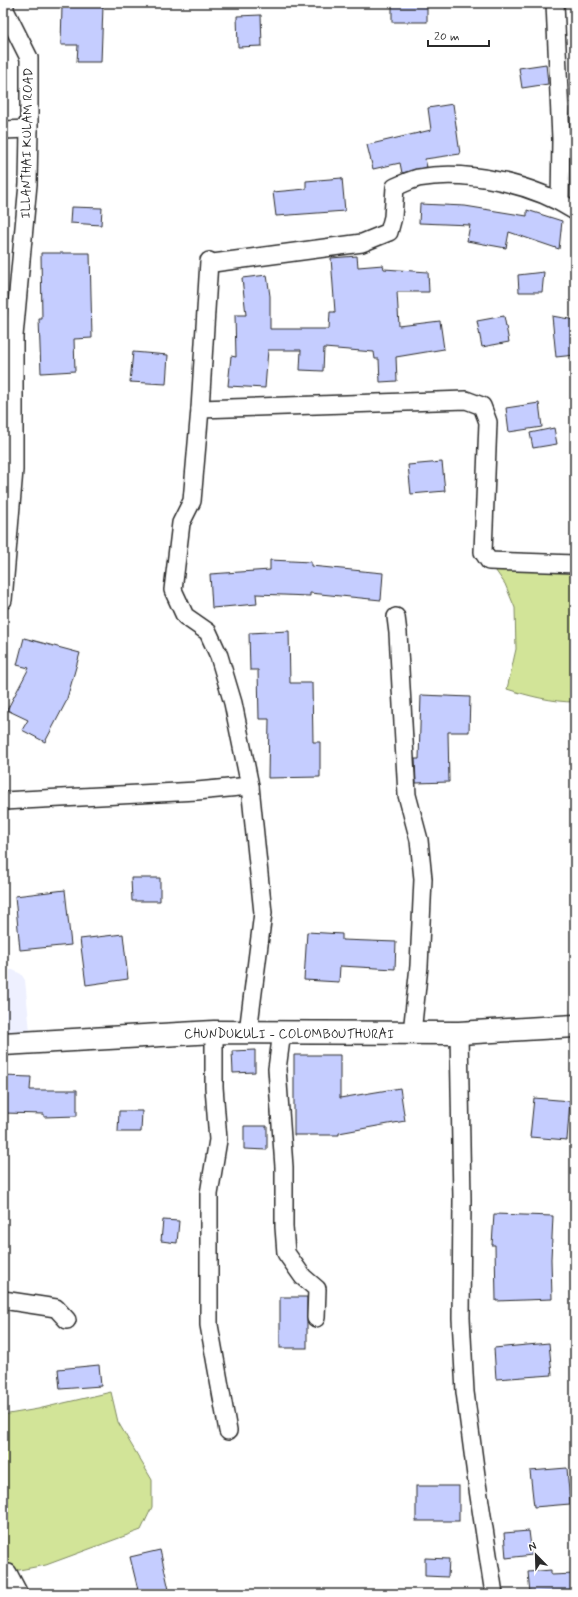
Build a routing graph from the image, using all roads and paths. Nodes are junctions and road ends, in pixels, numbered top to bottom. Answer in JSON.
{"nodes":[{"id":1,"x":5,"y":3,"type":"edge"},
{"id":2,"x":555,"y":3,"type":"edge"},
{"id":3,"x":29,"y":129,"type":"junction"},
{"id":4,"x":3,"y":130,"type":"edge"},
{"id":5,"x":560,"y":202,"type":"junction"},
{"id":6,"x":575,"y":211,"type":"edge"},
{"id":7,"x":200,"y":409,"type":"junction"},
{"id":8,"x":575,"y":564,"type":"edge"},
{"id":9,"x":3,"y":600,"type":"edge"},
{"id":10,"x":396,"y":617,"type":"dead end"},
{"id":11,"x":250,"y":786,"type":"junction"},
{"id":12,"x":3,"y":801,"type":"edge"},
{"id":13,"x":575,"y":1026,"type":"edge"},
{"id":14,"x":214,"y":1032,"type":"junction"},
{"id":15,"x":248,"y":1032,"type":"junction"},
{"id":16,"x":282,"y":1032,"type":"junction"},
{"id":17,"x":412,"y":1033,"type":"junction"},
{"id":18,"x":458,"y":1033,"type":"junction"},
{"id":19,"x":3,"y":1044,"type":"edge"},
{"id":20,"x":3,"y":1300,"type":"edge"},
{"id":21,"x":316,"y":1318,"type":"dead end"},
{"id":22,"x":67,"y":1320,"type":"dead end"},
{"id":23,"x":228,"y":1431,"type":"dead end"},
{"id":24,"x":3,"y":1573,"type":"edge"},
{"id":25,"x":19,"y":1594,"type":"edge"},
{"id":26,"x":494,"y":1594,"type":"edge"}],
"edges":[{"from":1,"to":3,"type":"street","name":"ILLANTHAI KULAM ROAD"},
{"from":2,"to":5,"type":"street"},
{"from":3,"to":4,"type":"street"},
{"from":3,"to":9,"type":"street","name":"ILLANTHAI KULAM ROAD"},
{"from":5,"to":6,"type":"street"},
{"from":5,"to":7,"type":"street"},
{"from":7,"to":8,"type":"street"},
{"from":7,"to":11,"type":"street"},
{"from":10,"to":17,"type":"street"},
{"from":11,"to":12,"type":"street"},
{"from":11,"to":15,"type":"street"},
{"from":13,"to":18,"type":"main road","name":"CHUNDUKULI - COLOMBOUTHURAI"},
{"from":14,"to":15,"type":"main road","name":"CHUNDUKULI - COLOMBOUTHURAI"},
{"from":14,"to":19,"type":"main road","name":"CHUNDUKULI - COLOMBOUTHURAI"},
{"from":14,"to":23,"type":"street"},
{"from":15,"to":16,"type":"main road","name":"CHUNDUKULI - COLOMBOUTHURAI"},
{"from":16,"to":17,"type":"main road","name":"CHUNDUKULI - COLOMBOUTHURAI"},
{"from":16,"to":21,"type":"street"},
{"from":17,"to":18,"type":"main road","name":"CHUNDUKULI - COLOMBOUTHURAI"},
{"from":18,"to":26,"type":"street"},
{"from":20,"to":22,"type":"street"},
{"from":24,"to":25,"type":"street"}]}
